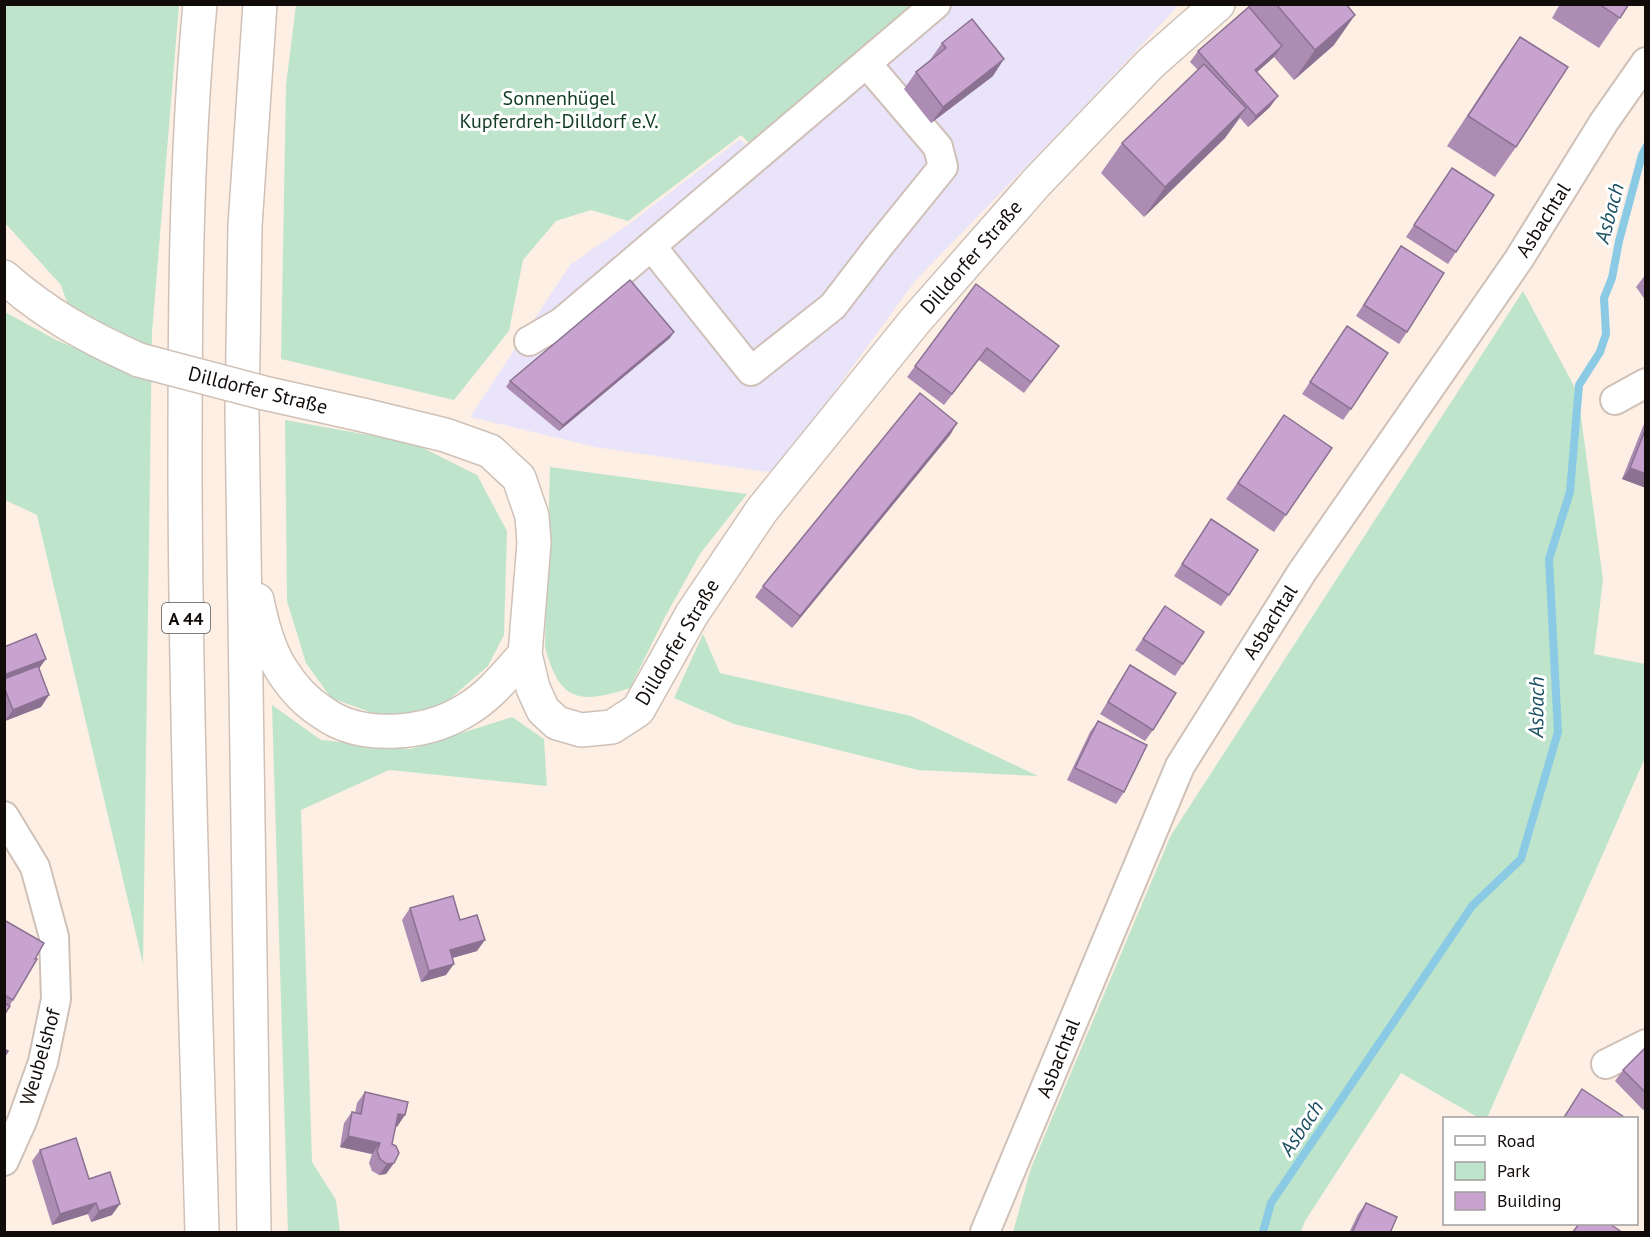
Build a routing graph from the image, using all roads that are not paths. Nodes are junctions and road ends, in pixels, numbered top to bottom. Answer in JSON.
{"nodes":[{"id":1,"x":200,"y":4,"type":"edge"},
{"id":2,"x":260,"y":4,"type":"edge"},
{"id":3,"x":936,"y":4,"type":"edge"},
{"id":4,"x":1218,"y":4,"type":"edge"},
{"id":5,"x":1646,"y":62,"type":"edge"},
{"id":6,"x":867,"y":64,"type":"junction"},
{"id":7,"x":652,"y":247,"type":"junction"},
{"id":8,"x":4,"y":278,"type":"edge"},
{"id":9,"x":529,"y":341,"type":"dead end"},
{"id":10,"x":1646,"y":383,"type":"edge"},
{"id":11,"x":1615,"y":400,"type":"dead end"},
{"id":12,"x":245,"y":552,"type":"junction"},
{"id":13,"x":525,"y":654,"type":"junction"},
{"id":14,"x":4,"y":816,"type":"edge"},
{"id":15,"x":1646,"y":1044,"type":"edge"},
{"id":16,"x":1606,"y":1064,"type":"dead end"},
{"id":17,"x":4,"y":1161,"type":"edge"},
{"id":18,"x":202,"y":1233,"type":"edge"},
{"id":19,"x":254,"y":1233,"type":"edge"},
{"id":20,"x":985,"y":1233,"type":"edge"}],
"edges":[{"from":1,"to":18,"type":"main road","number":"A 44"},
{"from":2,"to":12,"type":"main road"},
{"from":3,"to":6,"type":"street"},
{"from":4,"to":13,"type":"main road","name":"Dilldorfer Straße"},
{"from":5,"to":20,"type":"street","name":"Asbachtal"},
{"from":6,"to":7,"type":"street"},
{"from":6,"to":7,"type":"street"},
{"from":7,"to":9,"type":"street"},
{"from":8,"to":13,"type":"main road","name":"Dilldorfer Straße","bridge":true},
{"from":10,"to":11,"type":"street"},
{"from":12,"to":13,"type":"main road"},
{"from":12,"to":19,"type":"main road"},
{"from":14,"to":17,"type":"street","name":"Weubelshof"},
{"from":15,"to":16,"type":"street"}]}
